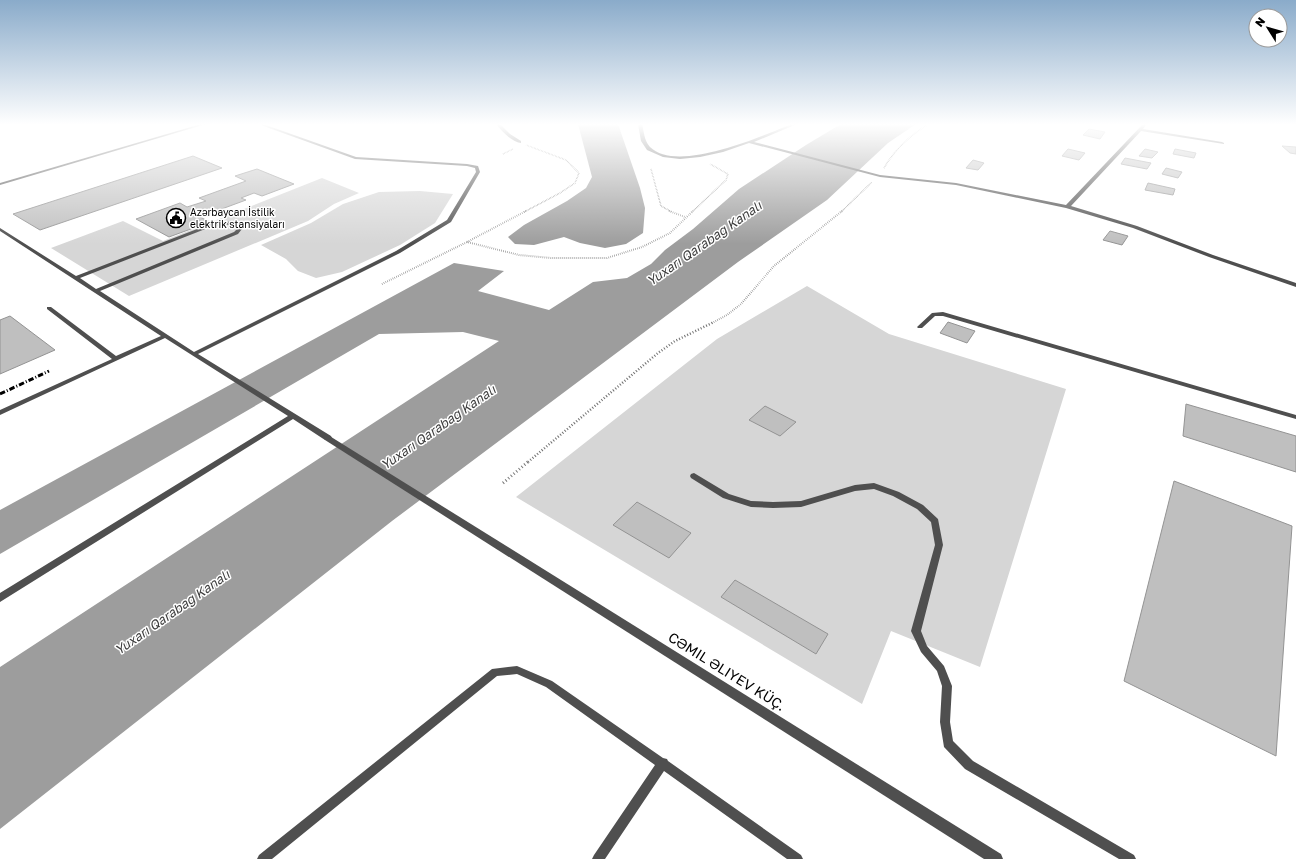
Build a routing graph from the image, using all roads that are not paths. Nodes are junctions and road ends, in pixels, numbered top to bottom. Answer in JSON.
{"nodes":[{"id":1,"x":68,"y":164,"type":"edge"},
{"id":2,"x":467,"y":164,"type":"edge"},
{"id":3,"x":832,"y":164,"type":"edge"},
{"id":4,"x":1108,"y":164,"type":"edge"},
{"id":5,"x":0,"y":184,"type":"edge"},
{"id":6,"x":1067,"y":207,"type":"junction"},
{"id":7,"x":0,"y":229,"type":"edge"},
{"id":8,"x":76,"y":278,"type":"junction"},
{"id":9,"x":1296,"y":285,"type":"edge"},
{"id":10,"x":95,"y":290,"type":"junction"},
{"id":11,"x":49,"y":308,"type":"dead end"},
{"id":12,"x":920,"y":327,"type":"dead end"},
{"id":13,"x":165,"y":336,"type":"junction"},
{"id":14,"x":194,"y":354,"type":"junction"},
{"id":15,"x":116,"y":359,"type":"junction"},
{"id":16,"x":0,"y":414,"type":"edge"},
{"id":17,"x":293,"y":416,"type":"junction"},
{"id":18,"x":1296,"y":417,"type":"edge"},
{"id":19,"x":328,"y":438,"type":"joint"},
{"id":20,"x":694,"y":476,"type":"dead end"},
{"id":21,"x":0,"y":598,"type":"edge"},
{"id":22,"x":663,"y":764,"type":"junction"},
{"id":23,"x":991,"y":857,"type":"edge"},
{"id":24,"x":263,"y":859,"type":"edge"},
{"id":25,"x":598,"y":859,"type":"edge"},
{"id":26,"x":797,"y":859,"type":"edge"},
{"id":27,"x":1130,"y":859,"type":"edge"}],
"edges":[{"from":1,"to":5,"type":"lane"},
{"from":2,"to":14,"type":"lane"},
{"from":3,"to":6,"type":"street"},
{"from":4,"to":6,"type":"street"},
{"from":6,"to":9,"type":"street"},
{"from":7,"to":8,"type":"lane"},
{"from":8,"to":10,"type":"lane"},
{"from":8,"to":10,"type":"lane"},
{"from":10,"to":13,"type":"lane"},
{"from":11,"to":15,"type":"lane"},
{"from":12,"to":18,"type":"lane"},
{"from":13,"to":14,"type":"lane"},
{"from":13,"to":15,"type":"lane"},
{"from":14,"to":17,"type":"lane"},
{"from":15,"to":16,"type":"lane"},
{"from":17,"to":19,"type":"lane"},
{"from":17,"to":21,"type":"lane"},
{"from":19,"to":23,"type":"street","name":"CƏMIL ƏLIYEV KÜÇ."},
{"from":20,"to":27,"type":"lane"},
{"from":22,"to":24,"type":"lane"},
{"from":22,"to":25,"type":"lane"},
{"from":22,"to":26,"type":"lane"}]}
